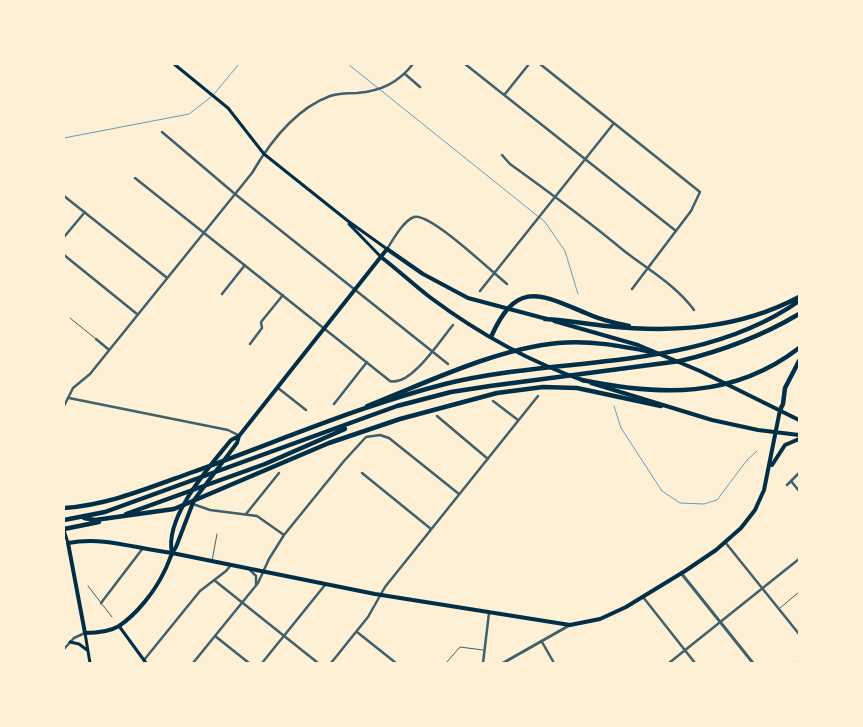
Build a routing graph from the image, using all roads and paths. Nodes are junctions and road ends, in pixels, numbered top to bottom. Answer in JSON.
{"nodes":[{"id":1,"x":174,"y":64,"type":"edge"},
{"id":2,"x":413,"y":64,"type":"edge"},
{"id":3,"x":466,"y":64,"type":"edge"},
{"id":4,"x":529,"y":64,"type":"edge"},
{"id":5,"x":540,"y":64,"type":"edge"},
{"id":6,"x":405,"y":74,"type":"junction"},
{"id":7,"x":420,"y":87,"type":"dead end"},
{"id":8,"x":505,"y":94,"type":"junction"},
{"id":9,"x":614,"y":123,"type":"junction"},
{"id":10,"x":162,"y":132,"type":"dead end"},
{"id":11,"x":264,"y":154,"type":"junction"},
{"id":12,"x":502,"y":155,"type":"dead end"},
{"id":13,"x":585,"y":158,"type":"junction"},
{"id":14,"x":135,"y":178,"type":"dead end"},
{"id":15,"x":235,"y":194,"type":"junction"},
{"id":16,"x":64,"y":196,"type":"edge"},
{"id":17,"x":555,"y":196,"type":"junction"},
{"id":18,"x":84,"y":212,"type":"junction"},
{"id":19,"x":348,"y":221,"type":"junction"},
{"id":20,"x":676,"y":231,"type":"junction"},
{"id":21,"x":203,"y":232,"type":"junction"},
{"id":22,"x":64,"y":237,"type":"edge"},
{"id":23,"x":387,"y":249,"type":"junction"},
{"id":24,"x":64,"y":254,"type":"edge"},
{"id":25,"x":380,"y":257,"type":"junction"},
{"id":26,"x":245,"y":265,"type":"junction"},
{"id":27,"x":648,"y":268,"type":"junction"},
{"id":28,"x":494,"y":273,"type":"junction"},
{"id":29,"x":166,"y":277,"type":"junction"},
{"id":30,"x":507,"y":284,"type":"dead end"},
{"id":31,"x":632,"y":289,"type":"dead end"},
{"id":32,"x":356,"y":290,"type":"junction"},
{"id":33,"x":480,"y":291,"type":"dead end"},
{"id":34,"x":222,"y":294,"type":"dead end"},
{"id":35,"x":283,"y":295,"type":"junction"},
{"id":36,"x":799,"y":297,"type":"edge"},
{"id":37,"x":799,"y":301,"type":"edge"},
{"id":38,"x":694,"y":310,"type":"dead end"},
{"id":39,"x":137,"y":314,"type":"junction"},
{"id":40,"x":799,"y":314,"type":"edge"},
{"id":41,"x":70,"y":318,"type":"dead end"},
{"id":42,"x":545,"y":319,"type":"junction"},
{"id":43,"x":453,"y":324,"type":"dead end"},
{"id":44,"x":637,"y":328,"type":"junction"},
{"id":45,"x":325,"y":329,"type":"junction"},
{"id":46,"x":491,"y":337,"type":"junction"},
{"id":47,"x":96,"y":339,"type":"joint"},
{"id":48,"x":250,"y":344,"type":"dead end"},
{"id":49,"x":799,"y":348,"type":"edge"},
{"id":50,"x":108,"y":349,"type":"junction"},
{"id":51,"x":432,"y":351,"type":"junction"},
{"id":52,"x":661,"y":354,"type":"junction"},
{"id":53,"x":799,"y":361,"type":"edge"},
{"id":54,"x":367,"y":362,"type":"junction"},
{"id":55,"x":448,"y":364,"type":"dead end"},
{"id":56,"x":582,"y":380,"type":"junction"},
{"id":57,"x":278,"y":388,"type":"junction"},
{"id":58,"x":538,"y":396,"type":"dead end"},
{"id":59,"x":69,"y":398,"type":"junction"},
{"id":60,"x":493,"y":401,"type":"dead end"},
{"id":61,"x":334,"y":404,"type":"dead end"},
{"id":62,"x":64,"y":406,"type":"edge"},
{"id":63,"x":661,"y":406,"type":"junction"},
{"id":64,"x":306,"y":410,"type":"dead end"},
{"id":65,"x":780,"y":410,"type":"junction"},
{"id":66,"x":437,"y":416,"type":"dead end"},
{"id":67,"x":518,"y":420,"type":"junction"},
{"id":68,"x":799,"y":420,"type":"edge"},
{"id":69,"x":359,"y":421,"type":"junction"},
{"id":70,"x":319,"y":426,"type":"junction"},
{"id":71,"x":774,"y":431,"type":"junction"},
{"id":72,"x":239,"y":436,"type":"junction"},
{"id":73,"x":799,"y":437,"type":"edge"},
{"id":74,"x":297,"y":457,"type":"junction"},
{"id":75,"x":488,"y":459,"type":"junction"},
{"id":76,"x":770,"y":466,"type":"junction"},
{"id":77,"x":279,"y":473,"type":"dead end"},
{"id":78,"x":362,"y":473,"type":"dead end"},
{"id":79,"x":799,"y":473,"type":"edge"},
{"id":80,"x":231,"y":477,"type":"junction"},
{"id":81,"x":791,"y":481,"type":"junction"},
{"id":82,"x":787,"y":485,"type":"dead end"},
{"id":83,"x":799,"y":491,"type":"edge"},
{"id":84,"x":459,"y":494,"type":"junction"},
{"id":85,"x":186,"y":500,"type":"junction"},
{"id":86,"x":192,"y":503,"type":"junction"},
{"id":87,"x":64,"y":508,"type":"edge"},
{"id":88,"x":246,"y":514,"type":"junction"},
{"id":89,"x":82,"y":518,"type":"junction"},
{"id":90,"x":64,"y":520,"type":"edge"},
{"id":91,"x":431,"y":529,"type":"junction"},
{"id":92,"x":64,"y":530,"type":"edge"},
{"id":93,"x":217,"y":534,"type":"dead end"},
{"id":94,"x":284,"y":535,"type":"junction"},
{"id":95,"x":725,"y":542,"type":"junction"},
{"id":96,"x":68,"y":543,"type":"junction"},
{"id":97,"x":143,"y":548,"type":"junction"},
{"id":98,"x":172,"y":553,"type":"junction"},
{"id":99,"x":799,"y":560,"type":"edge"},
{"id":100,"x":212,"y":562,"type":"junction"},
{"id":101,"x":231,"y":565,"type":"junction"},
{"id":102,"x":249,"y":569,"type":"junction"},
{"id":103,"x":263,"y":572,"type":"junction"},
{"id":104,"x":681,"y":573,"type":"junction"},
{"id":105,"x":214,"y":580,"type":"junction"},
{"id":106,"x":326,"y":584,"type":"junction"},
{"id":107,"x":88,"y":586,"type":"dead end"},
{"id":108,"x":255,"y":586,"type":"junction"},
{"id":109,"x":763,"y":589,"type":"junction"},
{"id":110,"x":799,"y":592,"type":"edge"},
{"id":111,"x":382,"y":595,"type":"junction"},
{"id":112,"x":796,"y":595,"type":"junction"},
{"id":113,"x":643,"y":597,"type":"junction"},
{"id":114,"x":799,"y":599,"type":"edge"},
{"id":115,"x":101,"y":603,"type":"junction"},
{"id":116,"x":242,"y":603,"type":"junction"},
{"id":117,"x":779,"y":609,"type":"junction"},
{"id":118,"x":489,"y":613,"type":"junction"},
{"id":119,"x":112,"y":617,"type":"dead end"},
{"id":120,"x":720,"y":623,"type":"junction"},
{"id":121,"x":570,"y":625,"type":"junction"},
{"id":122,"x":119,"y":626,"type":"junction"},
{"id":123,"x":357,"y":632,"type":"junction"},
{"id":124,"x":799,"y":632,"type":"edge"},
{"id":125,"x":85,"y":633,"type":"junction"},
{"id":126,"x":215,"y":636,"type":"junction"},
{"id":127,"x":284,"y":636,"type":"junction"},
{"id":128,"x":70,"y":642,"type":"junction"},
{"id":129,"x":542,"y":642,"type":"junction"},
{"id":130,"x":64,"y":649,"type":"edge"},
{"id":131,"x":484,"y":650,"type":"junction"},
{"id":132,"x":88,"y":651,"type":"junction"},
{"id":133,"x":685,"y":651,"type":"junction"},
{"id":134,"x":145,"y":662,"type":"edge"},
{"id":135,"x":90,"y":663,"type":"edge"},
{"id":136,"x":193,"y":663,"type":"edge"},
{"id":137,"x":249,"y":663,"type":"edge"},
{"id":138,"x":262,"y":663,"type":"edge"},
{"id":139,"x":318,"y":663,"type":"edge"},
{"id":140,"x":331,"y":663,"type":"edge"},
{"id":141,"x":396,"y":663,"type":"edge"},
{"id":142,"x":446,"y":663,"type":"edge"},
{"id":143,"x":483,"y":663,"type":"edge"},
{"id":144,"x":502,"y":663,"type":"edge"},
{"id":145,"x":554,"y":663,"type":"edge"},
{"id":146,"x":669,"y":663,"type":"edge"},
{"id":147,"x":695,"y":663,"type":"edge"},
{"id":148,"x":752,"y":663,"type":"edge"}],
"edges":[{"from":1,"to":11,"type":"main road"},
{"from":2,"to":6,"type":"street"},
{"from":3,"to":8,"type":"street"},
{"from":4,"to":8,"type":"street"},
{"from":5,"to":9,"type":"street"},
{"from":6,"to":7,"type":"street"},
{"from":6,"to":11,"type":"street"},
{"from":8,"to":13,"type":"street"},
{"from":9,"to":13,"type":"street"},
{"from":9,"to":20,"type":"street"},
{"from":10,"to":15,"type":"street"},
{"from":11,"to":15,"type":"street"},
{"from":11,"to":19,"type":"main road"},
{"from":12,"to":17,"type":"street"},
{"from":13,"to":17,"type":"street"},
{"from":13,"to":20,"type":"street"},
{"from":14,"to":21,"type":"street"},
{"from":15,"to":21,"type":"street"},
{"from":15,"to":32,"type":"street"},
{"from":16,"to":18,"type":"street"},
{"from":17,"to":27,"type":"street"},
{"from":17,"to":28,"type":"street"},
{"from":18,"to":22,"type":"street"},
{"from":18,"to":29,"type":"street"},
{"from":19,"to":23,"type":"main road"},
{"from":19,"to":25,"type":"main road"},
{"from":20,"to":27,"type":"street"},
{"from":21,"to":26,"type":"street"},
{"from":21,"to":29,"type":"street"},
{"from":23,"to":25,"type":"main road"},
{"from":23,"to":28,"type":"street"},
{"from":23,"to":42,"type":"main road"},
{"from":24,"to":39,"type":"street"},
{"from":25,"to":32,"type":"main road"},
{"from":25,"to":46,"type":"main road"},
{"from":26,"to":34,"type":"street"},
{"from":26,"to":35,"type":"street"},
{"from":27,"to":31,"type":"street"},
{"from":27,"to":38,"type":"street"},
{"from":28,"to":30,"type":"street"},
{"from":28,"to":33,"type":"street"},
{"from":29,"to":39,"type":"street"},
{"from":32,"to":45,"type":"main road"},
{"from":32,"to":51,"type":"street"},
{"from":35,"to":45,"type":"street"},
{"from":35,"to":48,"type":"street"},
{"from":36,"to":44,"type":"highway"},
{"from":37,"to":70,"type":"highway"},
{"from":39,"to":50,"type":"street"},
{"from":40,"to":69,"type":"highway"},
{"from":41,"to":47,"type":"lane"},
{"from":42,"to":44,"type":"highway"},
{"from":42,"to":52,"type":"main road"},
{"from":43,"to":51,"type":"street"},
{"from":44,"to":46,"type":"highway"},
{"from":45,"to":54,"type":"street"},
{"from":45,"to":57,"type":"main road"},
{"from":46,"to":56,"type":"main road"},
{"from":47,"to":50,"type":"street"},
{"from":49,"to":56,"type":"highway"},
{"from":50,"to":59,"type":"street"},
{"from":51,"to":54,"type":"street"},
{"from":51,"to":55,"type":"street"},
{"from":52,"to":65,"type":"main road"},
{"from":52,"to":70,"type":"highway"},
{"from":53,"to":65,"type":"highway"},
{"from":54,"to":61,"type":"street"},
{"from":56,"to":63,"type":"main road"},
{"from":57,"to":64,"type":"street"},
{"from":57,"to":72,"type":"main road"},
{"from":58,"to":67,"type":"street"},
{"from":59,"to":62,"type":"street"},
{"from":59,"to":72,"type":"street"},
{"from":60,"to":67,"type":"street"},
{"from":63,"to":71,"type":"main road"},
{"from":63,"to":74,"type":"highway"},
{"from":65,"to":68,"type":"main road"},
{"from":65,"to":71,"type":"main road"},
{"from":66,"to":75,"type":"street"},
{"from":67,"to":75,"type":"street"},
{"from":69,"to":80,"type":"highway"},
{"from":69,"to":89,"type":"highway"},
{"from":70,"to":87,"type":"highway"},
{"from":71,"to":73,"type":"main road"},
{"from":71,"to":76,"type":"main road"},
{"from":72,"to":85,"type":"main road"},
{"from":72,"to":86,"type":"main road"},
{"from":73,"to":76,"type":"main road"},
{"from":74,"to":80,"type":"highway"},
{"from":74,"to":89,"type":"highway"},
{"from":75,"to":84,"type":"street"},
{"from":76,"to":95,"type":"main road"},
{"from":77,"to":88,"type":"street"},
{"from":78,"to":91,"type":"street"},
{"from":79,"to":81,"type":"street"},
{"from":80,"to":92,"type":"highway"},
{"from":81,"to":82,"type":"street"},
{"from":81,"to":83,"type":"street"},
{"from":84,"to":91,"type":"street"},
{"from":84,"to":94,"type":"street"},
{"from":85,"to":86,"type":"street"},
{"from":85,"to":98,"type":"main road"},
{"from":86,"to":88,"type":"street"},
{"from":86,"to":98,"type":"main road"},
{"from":88,"to":94,"type":"street"},
{"from":89,"to":90,"type":"highway"},
{"from":91,"to":111,"type":"street"},
{"from":92,"to":96,"type":"main road"},
{"from":93,"to":100,"type":"lane"},
{"from":94,"to":103,"type":"street"},
{"from":95,"to":104,"type":"main road"},
{"from":95,"to":109,"type":"street"},
{"from":96,"to":97,"type":"main road"},
{"from":96,"to":125,"type":"main road"},
{"from":97,"to":98,"type":"main road"},
{"from":97,"to":115,"type":"street"},
{"from":98,"to":100,"type":"main road"},
{"from":98,"to":122,"type":"main road"},
{"from":99,"to":109,"type":"street"},
{"from":100,"to":101,"type":"main road"},
{"from":101,"to":102,"type":"main road"},
{"from":101,"to":105,"type":"street"},
{"from":102,"to":103,"type":"main road"},
{"from":102,"to":108,"type":"street"},
{"from":103,"to":106,"type":"main road"},
{"from":103,"to":108,"type":"street"},
{"from":104,"to":113,"type":"main road"},
{"from":104,"to":120,"type":"street"},
{"from":105,"to":116,"type":"street"},
{"from":105,"to":134,"type":"street"},
{"from":106,"to":111,"type":"main road"},
{"from":106,"to":127,"type":"street"},
{"from":107,"to":115,"type":"lane"},
{"from":108,"to":116,"type":"street"},
{"from":109,"to":117,"type":"street"},
{"from":109,"to":120,"type":"street"},
{"from":110,"to":112,"type":"lane"},
{"from":111,"to":118,"type":"main road"},
{"from":111,"to":123,"type":"street"},
{"from":112,"to":114,"type":"lane"},
{"from":112,"to":117,"type":"lane"},
{"from":113,"to":121,"type":"main road"},
{"from":113,"to":133,"type":"street"},
{"from":115,"to":119,"type":"lane"},
{"from":116,"to":126,"type":"street"},
{"from":116,"to":127,"type":"street"},
{"from":117,"to":124,"type":"street"},
{"from":118,"to":121,"type":"main road"},
{"from":118,"to":131,"type":"street"},
{"from":120,"to":133,"type":"street"},
{"from":120,"to":148,"type":"street"},
{"from":121,"to":129,"type":"street"},
{"from":122,"to":125,"type":"main road"},
{"from":122,"to":134,"type":"main road"},
{"from":123,"to":140,"type":"street"},
{"from":123,"to":141,"type":"street"},
{"from":125,"to":128,"type":"street"},
{"from":125,"to":132,"type":"main road"},
{"from":126,"to":136,"type":"street"},
{"from":126,"to":137,"type":"street"},
{"from":127,"to":138,"type":"street"},
{"from":127,"to":139,"type":"street"},
{"from":128,"to":130,"type":"street"},
{"from":128,"to":132,"type":"main road"},
{"from":129,"to":144,"type":"street"},
{"from":129,"to":145,"type":"street"},
{"from":131,"to":142,"type":"lane"},
{"from":131,"to":143,"type":"street"},
{"from":132,"to":135,"type":"main road"},
{"from":133,"to":146,"type":"street"},
{"from":133,"to":147,"type":"street"}]}
